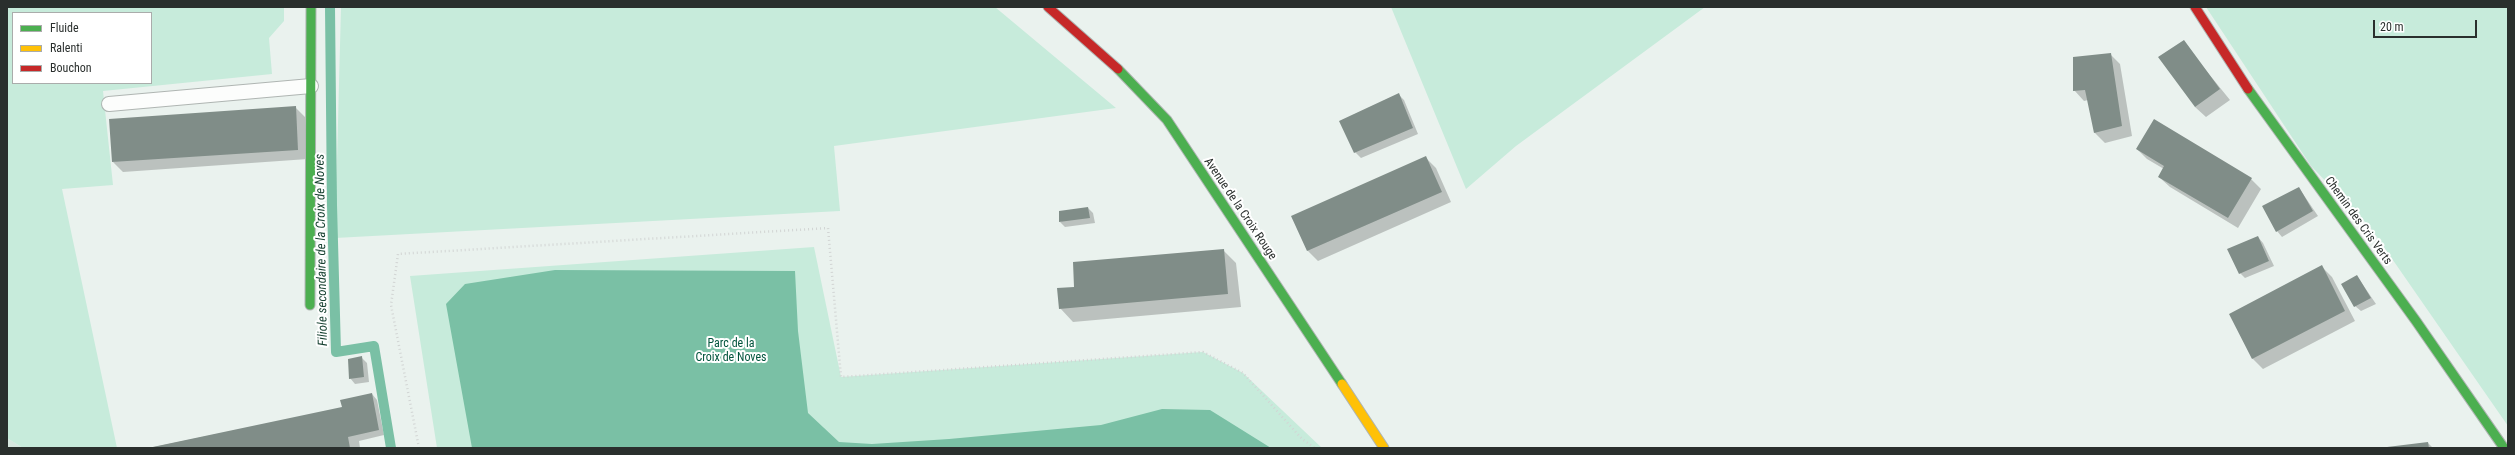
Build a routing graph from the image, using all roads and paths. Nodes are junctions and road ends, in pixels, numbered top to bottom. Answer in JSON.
{"nodes":[{"id":1,"x":311,"y":7,"type":"edge"},
{"id":2,"x":1048,"y":7,"type":"edge"},
{"id":3,"x":2196,"y":7,"type":"edge"},
{"id":4,"x":310,"y":86,"type":"junction"},
{"id":5,"x":109,"y":104,"type":"dead end"},
{"id":6,"x":310,"y":305,"type":"dead end"},
{"id":7,"x":419,"y":448,"type":"edge"},
{"id":8,"x":1315,"y":448,"type":"edge"},
{"id":9,"x":1384,"y":448,"type":"edge"},
{"id":10,"x":2504,"y":448,"type":"edge"}],
"edges":[{"from":1,"to":4,"type":"street"},
{"from":2,"to":9,"type":"street","name":"Avenue de la Croix Rouge"},
{"from":3,"to":10,"type":"street","name":"Chemin des Cris Verts"},
{"from":4,"to":5,"type":"lane"},
{"from":4,"to":6,"type":"street"},
{"from":7,"to":8,"type":"path"}]}
